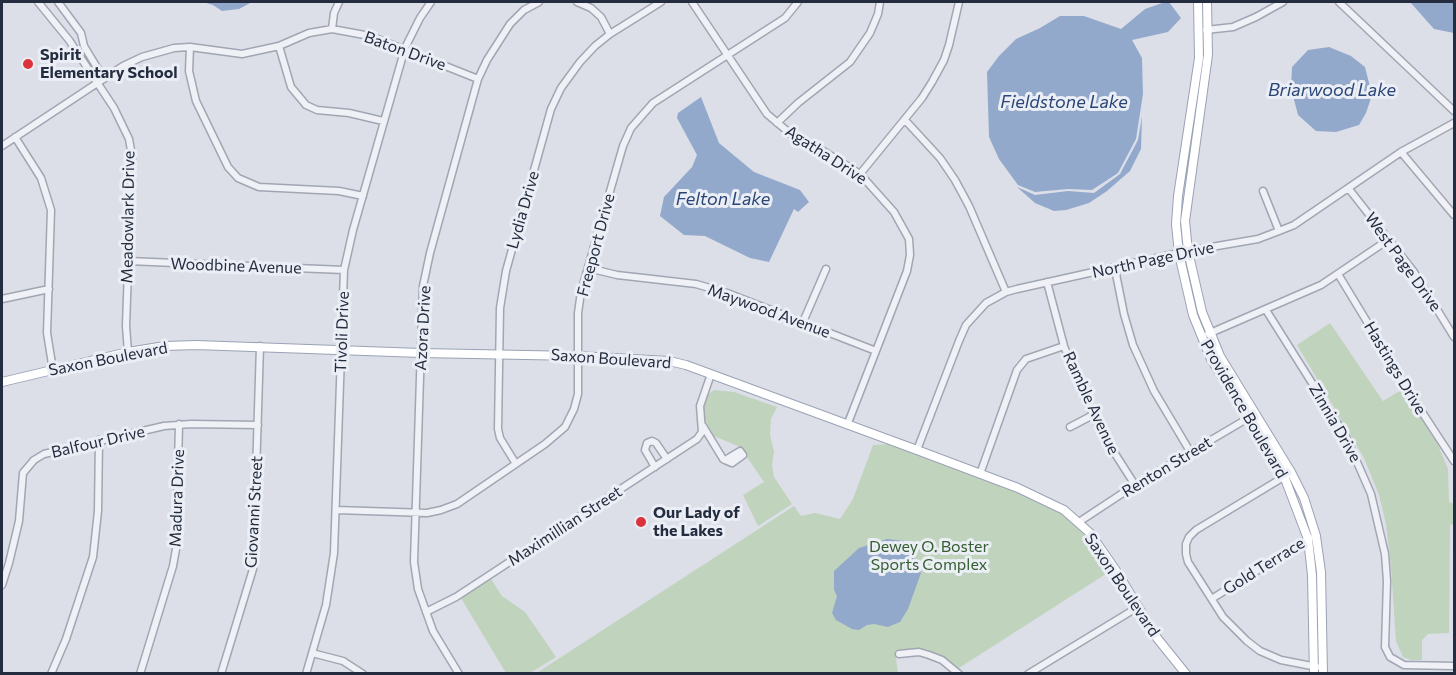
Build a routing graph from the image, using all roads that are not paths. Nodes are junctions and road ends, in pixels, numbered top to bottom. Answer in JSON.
{"nodes":[{"id":1,"x":38,"y":2,"type":"edge"},
{"id":2,"x":58,"y":2,"type":"edge"},
{"id":3,"x":339,"y":2,"type":"edge"},
{"id":4,"x":431,"y":2,"type":"edge"},
{"id":5,"x":539,"y":2,"type":"edge"},
{"id":6,"x":577,"y":2,"type":"edge"},
{"id":7,"x":661,"y":2,"type":"edge"},
{"id":8,"x":692,"y":2,"type":"edge"},
{"id":9,"x":798,"y":2,"type":"edge"},
{"id":10,"x":880,"y":2,"type":"edge"},
{"id":11,"x":959,"y":2,"type":"edge"},
{"id":12,"x":1197,"y":2,"type":"edge"},
{"id":13,"x":1207,"y":2,"type":"edge"},
{"id":14,"x":1283,"y":2,"type":"edge"},
{"id":15,"x":1339,"y":2,"type":"edge"},
{"id":16,"x":332,"y":29,"type":"junction"},
{"id":17,"x":1208,"y":29,"type":"junction"},
{"id":18,"x":1199,"y":32,"type":"junction"},
{"id":19,"x":610,"y":34,"type":"junction"},
{"id":20,"x":279,"y":46,"type":"junction"},
{"id":21,"x":190,"y":47,"type":"junction"},
{"id":22,"x":405,"y":48,"type":"junction"},
{"id":23,"x":726,"y":55,"type":"junction"},
{"id":24,"x":478,"y":79,"type":"junction"},
{"id":25,"x":100,"y":81,"type":"junction"},
{"id":26,"x":1455,"y":111,"type":"edge"},
{"id":27,"x":905,"y":120,"type":"junction"},
{"id":28,"x":383,"y":121,"type":"junction"},
{"id":29,"x":777,"y":123,"type":"junction"},
{"id":30,"x":1455,"y":123,"type":"edge"},
{"id":31,"x":15,"y":137,"type":"junction"},
{"id":32,"x":2,"y":146,"type":"edge"},
{"id":33,"x":1401,"y":153,"type":"junction"},
{"id":34,"x":860,"y":174,"type":"junction"},
{"id":35,"x":1349,"y":189,"type":"junction"},
{"id":36,"x":1263,"y":190,"type":"dead end"},
{"id":37,"x":363,"y":196,"type":"junction"},
{"id":38,"x":1455,"y":214,"type":"edge"},
{"id":39,"x":1280,"y":231,"type":"junction"},
{"id":40,"x":1388,"y":240,"type":"junction"},
{"id":41,"x":1188,"y":251,"type":"junction"},
{"id":42,"x":1179,"y":254,"type":"junction"},
{"id":43,"x":128,"y":261,"type":"junction"},
{"id":44,"x":588,"y":268,"type":"junction"},
{"id":45,"x":826,"y":269,"type":"dead end"},
{"id":46,"x":1115,"y":269,"type":"junction"},
{"id":47,"x":344,"y":270,"type":"junction"},
{"id":48,"x":1338,"y":274,"type":"junction"},
{"id":49,"x":1047,"y":282,"type":"junction"},
{"id":50,"x":49,"y":289,"type":"junction"},
{"id":51,"x":1006,"y":292,"type":"junction"},
{"id":52,"x":2,"y":299,"type":"edge"},
{"id":53,"x":1266,"y":310,"type":"junction"},
{"id":54,"x":803,"y":322,"type":"junction"},
{"id":55,"x":1210,"y":333,"type":"junction"},
{"id":56,"x":1454,"y":333,"type":"edge"},
{"id":57,"x":1201,"y":336,"type":"junction"},
{"id":58,"x":260,"y":346,"type":"junction"},
{"id":59,"x":1064,"y":346,"type":"junction"},
{"id":60,"x":340,"y":349,"type":"junction"},
{"id":61,"x":876,"y":351,"type":"junction"},
{"id":62,"x":128,"y":352,"type":"junction"},
{"id":63,"x":421,"y":353,"type":"junction"},
{"id":64,"x":499,"y":354,"type":"junction"},
{"id":65,"x":579,"y":356,"type":"junction"},
{"id":66,"x":52,"y":369,"type":"junction"},
{"id":67,"x":711,"y":374,"type":"junction"},
{"id":68,"x":2,"y":382,"type":"edge"},
{"id":69,"x":1093,"y":415,"type":"junction"},
{"id":70,"x":1252,"y":416,"type":"junction"},
{"id":71,"x":848,"y":423,"type":"junction"},
{"id":72,"x":179,"y":424,"type":"junction"},
{"id":73,"x":258,"y":425,"type":"junction"},
{"id":74,"x":703,"y":425,"type":"junction"},
{"id":75,"x":1070,"y":427,"type":"dead end"},
{"id":76,"x":99,"y":440,"type":"junction"},
{"id":77,"x":917,"y":450,"type":"junction"},
{"id":78,"x":1191,"y":453,"type":"junction"},
{"id":79,"x":667,"y":459,"type":"junction"},
{"id":80,"x":725,"y":460,"type":"dead end"},
{"id":81,"x":1455,"y":461,"type":"edge"},
{"id":82,"x":516,"y":464,"type":"junction"},
{"id":83,"x":655,"y":467,"type":"junction"},
{"id":84,"x":980,"y":474,"type":"junction"},
{"id":85,"x":1288,"y":474,"type":"junction"},
{"id":86,"x":1135,"y":485,"type":"junction"},
{"id":87,"x":336,"y":510,"type":"junction"},
{"id":88,"x":416,"y":512,"type":"junction"},
{"id":89,"x":1079,"y":522,"type":"junction"},
{"id":90,"x":1312,"y":537,"type":"junction"},
{"id":91,"x":2,"y":585,"type":"edge"},
{"id":92,"x":1213,"y":598,"type":"junction"},
{"id":93,"x":1138,"y":607,"type":"junction"},
{"id":94,"x":426,"y":612,"type":"junction"},
{"id":95,"x":312,"y":653,"type":"junction"},
{"id":96,"x":899,"y":654,"type":"dead end"},
{"id":97,"x":1455,"y":666,"type":"edge"},
{"id":98,"x":1314,"y":670,"type":"edge"},
{"id":99,"x":1323,"y":671,"type":"edge"},
{"id":100,"x":1183,"y":673,"type":"edge"},
{"id":101,"x":51,"y":674,"type":"edge"},
{"id":102,"x":140,"y":674,"type":"edge"},
{"id":103,"x":221,"y":674,"type":"edge"},
{"id":104,"x":306,"y":674,"type":"edge"},
{"id":105,"x":363,"y":674,"type":"edge"},
{"id":106,"x":459,"y":674,"type":"edge"},
{"id":107,"x":959,"y":674,"type":"edge"},
{"id":108,"x":1028,"y":674,"type":"edge"}],
"edges":[{"from":1,"to":25,"type":"street","name":"Meadowlark Drive"},
{"from":2,"to":25,"type":"street","name":"Meadowlark Drive"},
{"from":3,"to":16,"type":"street"},
{"from":4,"to":22,"type":"street","name":"Tivoli Drive"},
{"from":5,"to":24,"type":"street","name":"Azora Drive"},
{"from":6,"to":19,"type":"street"},
{"from":7,"to":19,"type":"street","name":"Lydia Drive"},
{"from":8,"to":23,"type":"street","name":"Agatha Drive"},
{"from":9,"to":23,"type":"street","name":"Freeport Drive"},
{"from":10,"to":29,"type":"street"},
{"from":11,"to":27,"type":"street"},
{"from":12,"to":18,"type":"main road","name":"Providence Boulevard"},
{"from":13,"to":17,"type":"main road","name":"Providence Boulevard"},
{"from":14,"to":17,"type":"street"},
{"from":15,"to":26,"type":"street"},
{"from":16,"to":20,"type":"street","name":"Baton Drive"},
{"from":16,"to":22,"type":"street","name":"Baton Drive"},
{"from":17,"to":18,"type":"street"},
{"from":17,"to":41,"type":"main road","name":"Providence Boulevard"},
{"from":18,"to":42,"type":"main road","name":"Providence Boulevard"},
{"from":19,"to":64,"type":"street","name":"Lydia Drive"},
{"from":20,"to":21,"type":"street","name":"Baton Drive"},
{"from":20,"to":28,"type":"street"},
{"from":21,"to":25,"type":"street","name":"Baton Drive"},
{"from":21,"to":37,"type":"street"},
{"from":22,"to":24,"type":"street","name":"Baton Drive"},
{"from":22,"to":28,"type":"street","name":"Tivoli Drive"},
{"from":23,"to":29,"type":"street","name":"Agatha Drive"},
{"from":23,"to":44,"type":"street","name":"Freeport Drive"},
{"from":24,"to":63,"type":"street","name":"Azora Drive"},
{"from":25,"to":31,"type":"street","name":"Baton Drive"},
{"from":25,"to":43,"type":"street","name":"Meadowlark Drive"},
{"from":27,"to":34,"type":"street"},
{"from":27,"to":51,"type":"street"},
{"from":28,"to":37,"type":"street","name":"Tivoli Drive"},
{"from":29,"to":34,"type":"street","name":"Agatha Drive"},
{"from":30,"to":33,"type":"street","name":"North Page Drive"},
{"from":31,"to":32,"type":"street","name":"Baton Drive"},
{"from":31,"to":50,"type":"street"},
{"from":33,"to":35,"type":"street","name":"North Page Drive"},
{"from":33,"to":38,"type":"street"},
{"from":34,"to":61,"type":"street","name":"Agatha Drive"},
{"from":35,"to":39,"type":"street","name":"North Page Drive"},
{"from":35,"to":40,"type":"street","name":"West Page Drive"},
{"from":36,"to":39,"type":"street"},
{"from":37,"to":47,"type":"street","name":"Tivoli Drive"},
{"from":39,"to":41,"type":"street","name":"North Page Drive"},
{"from":40,"to":48,"type":"street"},
{"from":40,"to":56,"type":"street","name":"West Page Drive"},
{"from":41,"to":42,"type":"street","name":"North Page Drive"},
{"from":41,"to":55,"type":"main road","name":"Providence Boulevard"},
{"from":42,"to":46,"type":"street","name":"North Page Drive"},
{"from":42,"to":57,"type":"main road","name":"Providence Boulevard"},
{"from":43,"to":47,"type":"street","name":"Woodbine Avenue"},
{"from":43,"to":62,"type":"street","name":"Meadowlark Drive"},
{"from":44,"to":54,"type":"street","name":"Maywood Avenue"},
{"from":44,"to":65,"type":"street","name":"Freeport Drive"},
{"from":45,"to":54,"type":"street"},
{"from":46,"to":49,"type":"street","name":"North Page Drive"},
{"from":46,"to":78,"type":"street"},
{"from":47,"to":60,"type":"street","name":"Tivoli Drive"},
{"from":48,"to":53,"type":"street"},
{"from":48,"to":81,"type":"street","name":"Hastings Drive"},
{"from":49,"to":51,"type":"street","name":"North Page Drive"},
{"from":49,"to":59,"type":"street","name":"Ramble Avenue"},
{"from":50,"to":52,"type":"street"},
{"from":50,"to":66,"type":"street"},
{"from":51,"to":77,"type":"street","name":"North Page Drive"},
{"from":53,"to":55,"type":"street"},
{"from":53,"to":97,"type":"street","name":"Zinnia Drive"},
{"from":54,"to":61,"type":"street","name":"Maywood Avenue"},
{"from":55,"to":57,"type":"street"},
{"from":55,"to":70,"type":"main road","name":"Providence Boulevard"},
{"from":57,"to":70,"type":"main road","name":"Providence Boulevard"},
{"from":58,"to":60,"type":"main road","name":"Saxon Boulevard"},
{"from":58,"to":62,"type":"main road","name":"Saxon Boulevard"},
{"from":58,"to":73,"type":"street","name":"Giovanni Street"},
{"from":59,"to":69,"type":"street","name":"Ramble Avenue"},
{"from":59,"to":84,"type":"street"},
{"from":60,"to":63,"type":"main road","name":"Saxon Boulevard"},
{"from":60,"to":87,"type":"street","name":"Tivoli Drive"},
{"from":61,"to":71,"type":"street","name":"Agatha Drive"},
{"from":62,"to":66,"type":"main road","name":"Saxon Boulevard"},
{"from":63,"to":64,"type":"main road","name":"Saxon Boulevard"},
{"from":63,"to":88,"type":"street","name":"Azora Drive"},
{"from":64,"to":65,"type":"main road","name":"Saxon Boulevard"},
{"from":64,"to":82,"type":"street","name":"Lydia Drive"},
{"from":65,"to":67,"type":"main road","name":"Saxon Boulevard"},
{"from":65,"to":82,"type":"street","name":"Freeport Drive"},
{"from":66,"to":68,"type":"main road","name":"Saxon Boulevard"},
{"from":67,"to":71,"type":"main road","name":"Saxon Boulevard"},
{"from":67,"to":74,"type":"street"},
{"from":69,"to":75,"type":"street"},
{"from":69,"to":86,"type":"street","name":"Ramble Avenue"},
{"from":70,"to":78,"type":"street","name":"Renton Street"},
{"from":70,"to":85,"type":"main road","name":"Providence Boulevard"},
{"from":71,"to":77,"type":"main road","name":"Saxon Boulevard"},
{"from":72,"to":73,"type":"street","name":"Balfour Drive"},
{"from":72,"to":76,"type":"street","name":"Balfour Drive"},
{"from":72,"to":102,"type":"street","name":"Madura Drive"},
{"from":73,"to":103,"type":"street","name":"Giovanni Street"},
{"from":74,"to":79,"type":"street","name":"Maximillian Street"},
{"from":74,"to":80,"type":"street"},
{"from":76,"to":91,"type":"street","name":"Balfour Drive"},
{"from":76,"to":101,"type":"street"},
{"from":77,"to":84,"type":"main road","name":"Saxon Boulevard"},
{"from":78,"to":86,"type":"street","name":"Renton Street"},
{"from":79,"to":83,"type":"street","name":"Maximillian Street"},
{"from":79,"to":83,"type":"street"},
{"from":82,"to":88,"type":"street","name":"Freeport Drive"},
{"from":83,"to":94,"type":"street","name":"Maximillian Street"},
{"from":84,"to":89,"type":"main road","name":"Saxon Boulevard"},
{"from":85,"to":90,"type":"main road","name":"Providence Boulevard"},
{"from":85,"to":92,"type":"street"},
{"from":86,"to":89,"type":"street","name":"Renton Street"},
{"from":87,"to":88,"type":"street","name":"Freeport Drive"},
{"from":87,"to":95,"type":"street","name":"Tivoli Drive"},
{"from":88,"to":94,"type":"street","name":"Azora Drive"},
{"from":89,"to":93,"type":"main road","name":"Saxon Boulevard"},
{"from":90,"to":92,"type":"street","name":"Gold Terrace"},
{"from":90,"to":98,"type":"main road","name":"Providence Boulevard"},
{"from":90,"to":99,"type":"main road","name":"Providence Boulevard"},
{"from":92,"to":98,"type":"street"},
{"from":93,"to":100,"type":"main road","name":"Saxon Boulevard"},
{"from":93,"to":108,"type":"street"},
{"from":94,"to":106,"type":"street","name":"Azora Drive"},
{"from":95,"to":104,"type":"street","name":"Tivoli Drive"},
{"from":95,"to":105,"type":"street"},
{"from":96,"to":107,"type":"street"},
{"from":98,"to":99,"type":"street"}]}
